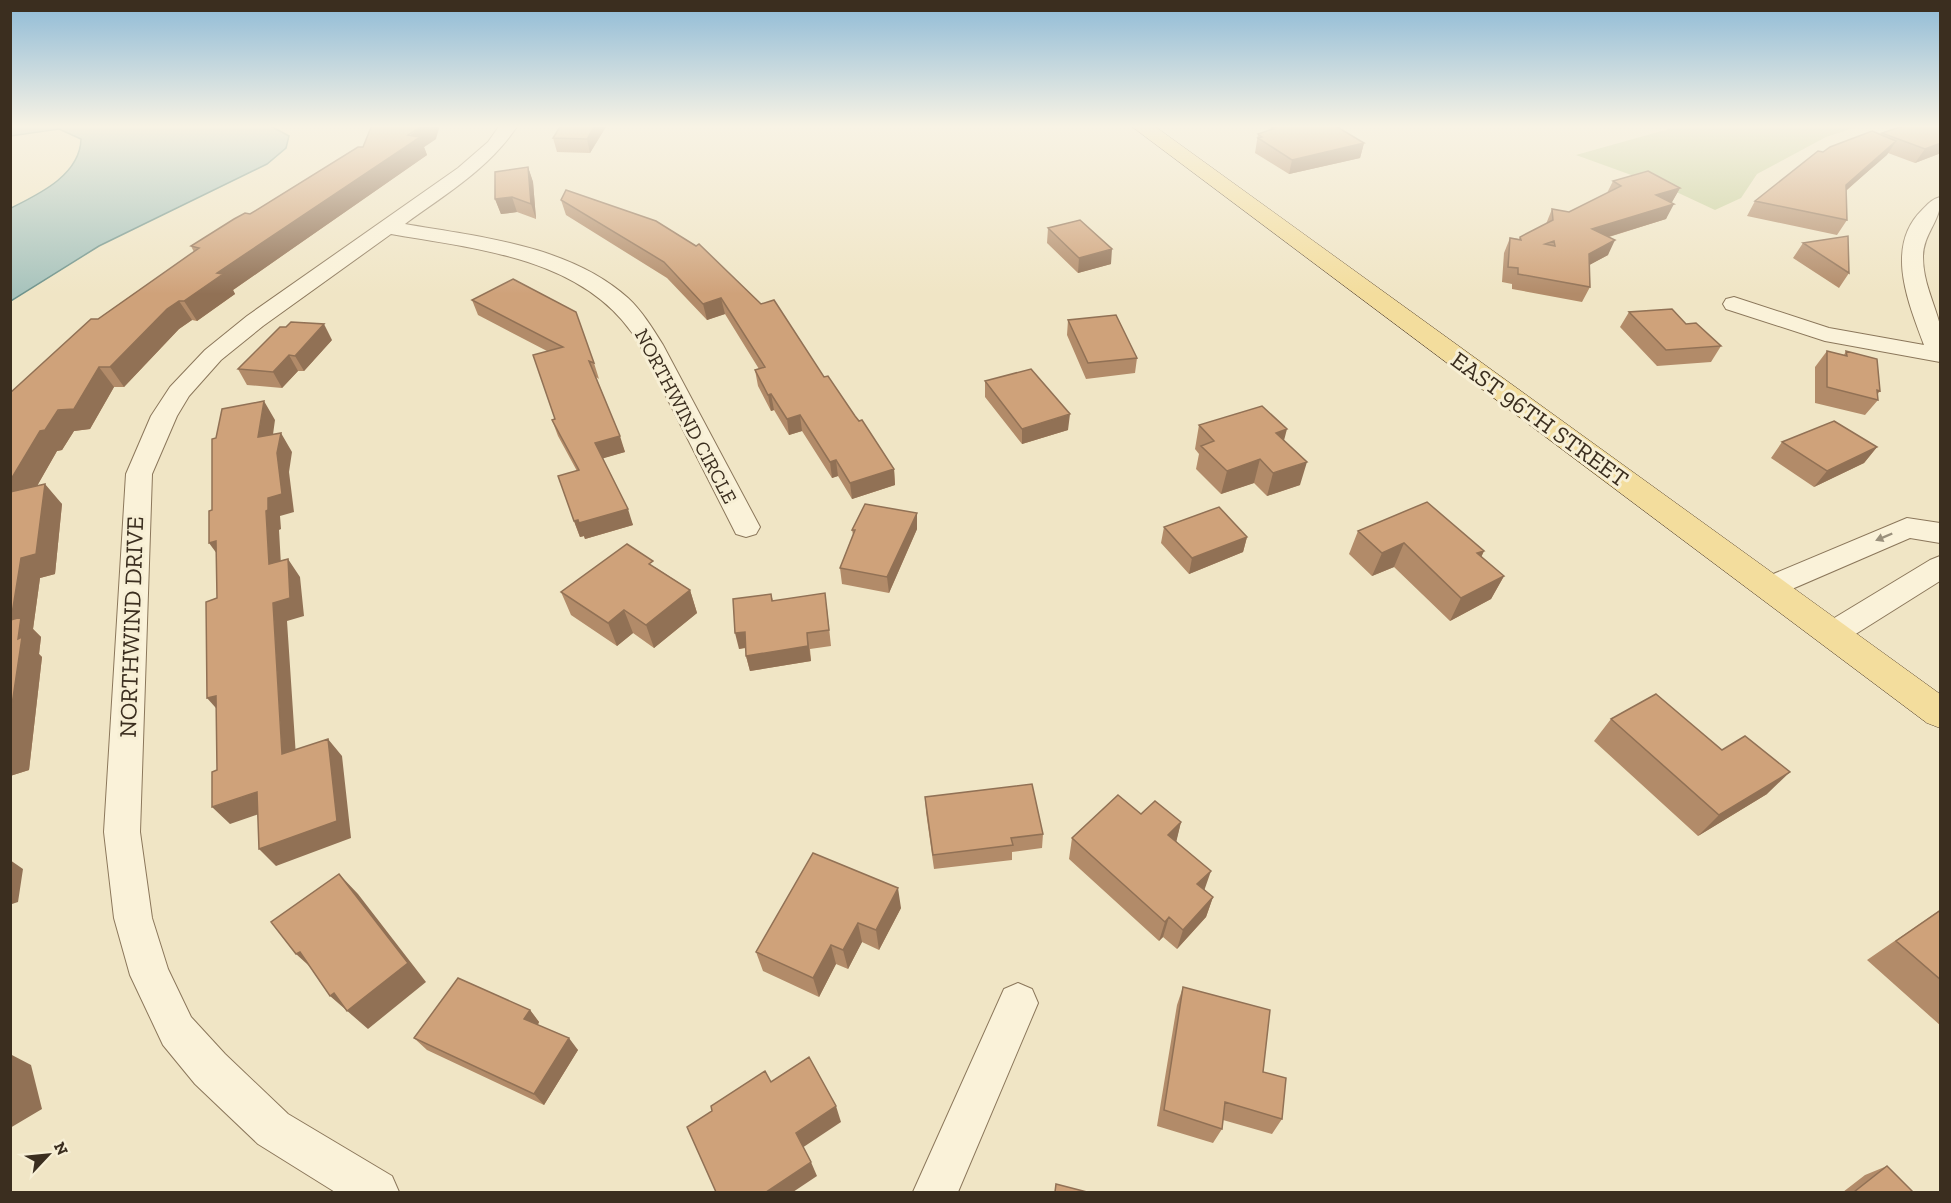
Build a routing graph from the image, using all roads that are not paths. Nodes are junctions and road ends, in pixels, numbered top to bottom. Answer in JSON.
{"nodes":[{"id":1,"x":452,"y":181,"type":"edge"},
{"id":2,"x":1216,"y":181,"type":"edge"},
{"id":3,"x":1941,"y":202,"type":"edge"},
{"id":4,"x":388,"y":226,"type":"junction"},
{"id":5,"x":1734,"y":304,"type":"dead end"},
{"id":6,"x":1941,"y":355,"type":"edge"},
{"id":7,"x":746,"y":527,"type":"dead end"},
{"id":8,"x":1941,"y":533,"type":"edge"},
{"id":9,"x":1941,"y":567,"type":"edge"},
{"id":10,"x":1769,"y":588,"type":"junction"},
{"id":11,"x":1832,"y":634,"type":"junction"},
{"id":12,"x":1941,"y":714,"type":"edge"},
{"id":13,"x":1018,"y":1003,"type":"dead end"},
{"id":14,"x":376,"y":1192,"type":"edge"},
{"id":15,"x":935,"y":1192,"type":"edge"}],
"edges":[{"from":1,"to":4,"type":"street","name":"NORTHWIND DRIVE"},
{"from":2,"to":10,"type":"main road","name":"EAST 96TH STREET"},
{"from":3,"to":6,"type":"street"},
{"from":4,"to":7,"type":"street","name":"NORTHWIND CIRCLE"},
{"from":4,"to":14,"type":"street","name":"NORTHWIND DRIVE"},
{"from":5,"to":6,"type":"street"},
{"from":8,"to":10,"type":"street","one_way":true},
{"from":9,"to":11,"type":"street"},
{"from":10,"to":11,"type":"main road","name":"EAST 96TH STREET"},
{"from":11,"to":12,"type":"main road","name":"EAST 96TH STREET"},
{"from":13,"to":15,"type":"street"}]}
